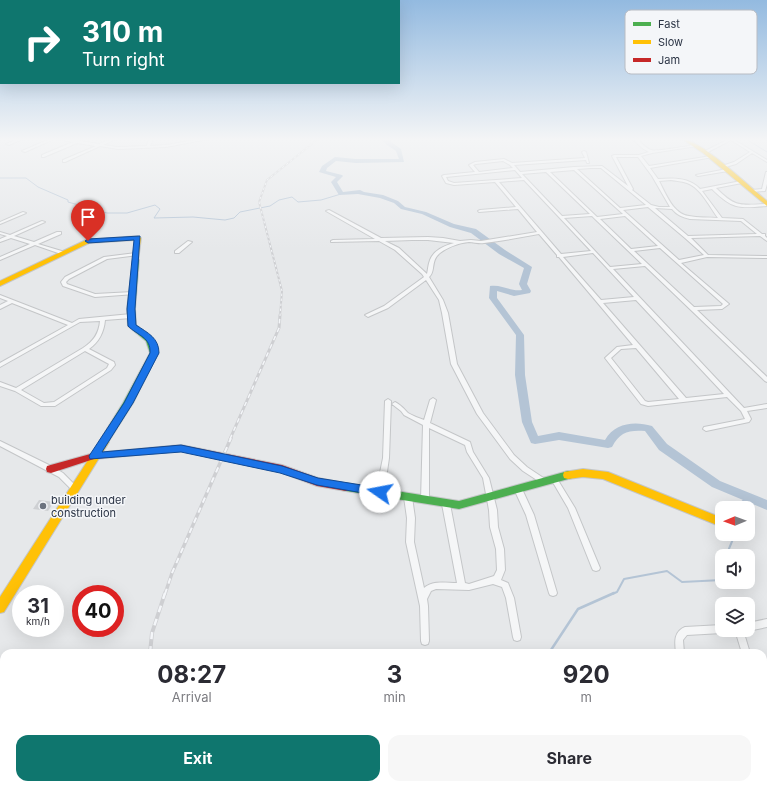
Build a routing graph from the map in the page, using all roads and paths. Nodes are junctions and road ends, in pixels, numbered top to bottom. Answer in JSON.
{"nodes":[{"id":1,"x":445,"y":176,"type":"edge"},
{"id":2,"x":522,"y":176,"type":"edge"},
{"id":3,"x":552,"y":176,"type":"edge"},
{"id":4,"x":583,"y":176,"type":"edge"},
{"id":5,"x":614,"y":176,"type":"edge"},
{"id":6,"x":625,"y":176,"type":"edge"},
{"id":7,"x":654,"y":176,"type":"edge"},
{"id":8,"x":734,"y":176,"type":"edge"},
{"id":9,"x":767,"y":176,"type":"edge"},
{"id":10,"x":524,"y":179,"type":"junction"},
{"id":11,"x":657,"y":180,"type":"junction"},
{"id":12,"x":496,"y":181,"type":"junction"},
{"id":13,"x":741,"y":182,"type":"junction"},
{"id":14,"x":714,"y":188,"type":"junction"},
{"id":15,"x":632,"y":190,"type":"junction"},
{"id":16,"x":699,"y":190,"type":"junction"},
{"id":17,"x":752,"y":191,"type":"junction"},
{"id":18,"x":767,"y":204,"type":"edge"},
{"id":19,"x":648,"y":206,"type":"junction"},
{"id":20,"x":518,"y":208,"type":"junction"},
{"id":21,"x":673,"y":208,"type":"junction"},
{"id":22,"x":620,"y":209,"type":"junction"},
{"id":23,"x":328,"y":211,"type":"dead end"},
{"id":24,"x":480,"y":211,"type":"dead end"},
{"id":25,"x":24,"y":213,"type":"dead end"},
{"id":26,"x":627,"y":215,"type":"junction"},
{"id":27,"x":594,"y":216,"type":"junction"},
{"id":28,"x":561,"y":217,"type":"junction"},
{"id":29,"x":720,"y":218,"type":"junction"},
{"id":30,"x":43,"y":222,"type":"dead end"},
{"id":31,"x":0,"y":223,"type":"edge"},
{"id":32,"x":0,"y":233,"type":"edge"},
{"id":33,"x":59,"y":233,"type":"dead end"},
{"id":34,"x":539,"y":234,"type":"junction"},
{"id":35,"x":764,"y":235,"type":"edge"},
{"id":36,"x":9,"y":237,"type":"junction"},
{"id":37,"x":687,"y":237,"type":"junction"},
{"id":38,"x":767,"y":240,"type":"edge"},
{"id":39,"x":0,"y":241,"type":"edge"},
{"id":40,"x":333,"y":241,"type":"dead end"},
{"id":41,"x":386,"y":241,"type":"junction"},
{"id":42,"x":190,"y":242,"type":"dead end"},
{"id":43,"x":464,"y":242,"type":"junction"},
{"id":44,"x":32,"y":245,"type":"junction"},
{"id":45,"x":662,"y":247,"type":"junction"},
{"id":46,"x":630,"y":250,"type":"junction"},
{"id":47,"x":177,"y":252,"type":"dead end"},
{"id":48,"x":593,"y":252,"type":"junction"},
{"id":49,"x":63,"y":253,"type":"junction"},
{"id":50,"x":136,"y":254,"type":"junction"},
{"id":51,"x":559,"y":256,"type":"junction"},
{"id":52,"x":707,"y":256,"type":"junction"},
{"id":53,"x":767,"y":257,"type":"edge"},
{"id":54,"x":0,"y":259,"type":"edge"},
{"id":55,"x":678,"y":262,"type":"junction"},
{"id":56,"x":645,"y":265,"type":"junction"},
{"id":57,"x":610,"y":268,"type":"junction"},
{"id":58,"x":426,"y":277,"type":"junction"},
{"id":59,"x":0,"y":284,"type":"edge"},
{"id":60,"x":133,"y":293,"type":"junction"},
{"id":61,"x":0,"y":296,"type":"edge"},
{"id":62,"x":637,"y":298,"type":"junction"},
{"id":63,"x":11,"y":301,"type":"junction"},
{"id":64,"x":600,"y":302,"type":"junction"},
{"id":65,"x":0,"y":307,"type":"edge"},
{"id":66,"x":693,"y":309,"type":"junction"},
{"id":67,"x":368,"y":315,"type":"dead end"},
{"id":68,"x":131,"y":316,"type":"junction"},
{"id":69,"x":103,"y":318,"type":"junction"},
{"id":70,"x":70,"y":324,"type":"junction"},
{"id":71,"x":637,"y":346,"type":"junction"},
{"id":72,"x":85,"y":349,"type":"junction"},
{"id":73,"x":0,"y":365,"type":"edge"},
{"id":74,"x":767,"y":380,"type":"edge"},
{"id":75,"x":0,"y":384,"type":"edge"},
{"id":76,"x":17,"y":390,"type":"junction"},
{"id":77,"x":729,"y":395,"type":"junction"},
{"id":78,"x":433,"y":400,"type":"dead end"},
{"id":79,"x":684,"y":400,"type":"junction"},
{"id":80,"x":767,"y":406,"type":"edge"},
{"id":81,"x":743,"y":410,"type":"junction"},
{"id":82,"x":426,"y":425,"type":"junction"},
{"id":83,"x":706,"y":430,"type":"dead end"},
{"id":84,"x":0,"y":443,"type":"edge"},
{"id":85,"x":94,"y":456,"type":"junction"},
{"id":86,"x":51,"y":469,"type":"junction"},
{"id":87,"x":554,"y":479,"type":"junction"},
{"id":88,"x":543,"y":481,"type":"junction"},
{"id":89,"x":74,"y":488,"type":"junction"},
{"id":90,"x":518,"y":489,"type":"junction"},
{"id":91,"x":380,"y":492,"type":"junction"},
{"id":92,"x":408,"y":497,"type":"junction"},
{"id":93,"x":490,"y":497,"type":"junction"},
{"id":94,"x":425,"y":500,"type":"junction"},
{"id":95,"x":446,"y":504,"type":"junction"},
{"id":96,"x":715,"y":520,"type":"edge"},
{"id":97,"x":596,"y":568,"type":"dead end"},
{"id":98,"x":501,"y":570,"type":"junction"},
{"id":99,"x":493,"y":580,"type":"junction"},
{"id":100,"x":420,"y":585,"type":"junction"},
{"id":101,"x":505,"y":585,"type":"junction"},
{"id":102,"x":462,"y":587,"type":"junction"},
{"id":103,"x":428,"y":589,"type":"junction"},
{"id":104,"x":553,"y":593,"type":"dead end"},
{"id":105,"x":422,"y":599,"type":"junction"},
{"id":106,"x":0,"y":608,"type":"edge"},
{"id":107,"x":767,"y":623,"type":"edge"},
{"id":108,"x":755,"y":626,"type":"edge"},
{"id":109,"x":715,"y":630,"type":"edge"},
{"id":110,"x":517,"y":637,"type":"dead end"},
{"id":111,"x":741,"y":637,"type":"edge"},
{"id":112,"x":425,"y":641,"type":"dead end"},
{"id":113,"x":680,"y":649,"type":"edge"},
{"id":114,"x":745,"y":649,"type":"edge"}],
"edges":[{"from":1,"to":12,"type":"street"},
{"from":2,"to":10,"type":"street"},
{"from":3,"to":27,"type":"street"},
{"from":4,"to":22,"type":"street"},
{"from":5,"to":15,"type":"street"},
{"from":6,"to":15,"type":"street"},
{"from":7,"to":11,"type":"street"},
{"from":8,"to":13,"type":"street"},
{"from":9,"to":17,"type":"street"},
{"from":10,"to":12,"type":"street"},
{"from":10,"to":28,"type":"street"},
{"from":11,"to":16,"type":"street"},
{"from":11,"to":21,"type":"street"},
{"from":12,"to":20,"type":"street"},
{"from":13,"to":14,"type":"street"},
{"from":13,"to":17,"type":"street"},
{"from":14,"to":16,"type":"street"},
{"from":14,"to":18,"type":"street"},
{"from":15,"to":19,"type":"street"},
{"from":16,"to":29,"type":"street"},
{"from":17,"to":18,"type":"street"},
{"from":19,"to":21,"type":"street"},
{"from":19,"to":22,"type":"street"},
{"from":19,"to":37,"type":"street"},
{"from":20,"to":24,"type":"street"},
{"from":20,"to":34,"type":"street"},
{"from":21,"to":29,"type":"street"},
{"from":22,"to":26,"type":"street"},
{"from":23,"to":41,"type":"street"},
{"from":25,"to":31,"type":"street"},
{"from":26,"to":27,"type":"street"},
{"from":26,"to":45,"type":"street"},
{"from":27,"to":28,"type":"street"},
{"from":27,"to":46,"type":"street"},
{"from":28,"to":48,"type":"street"},
{"from":29,"to":35,"type":"street"},
{"from":30,"to":36,"type":"street"},
{"from":32,"to":36,"type":"street"},
{"from":33,"to":44,"type":"street"},
{"from":34,"to":43,"type":"street"},
{"from":34,"to":51,"type":"street"},
{"from":35,"to":37,"type":"street"},
{"from":35,"to":38,"type":"street"},
{"from":36,"to":39,"type":"street"},
{"from":36,"to":44,"type":"street"},
{"from":37,"to":52,"type":"street"},
{"from":40,"to":41,"type":"street"},
{"from":41,"to":43,"type":"street"},
{"from":41,"to":58,"type":"street"},
{"from":42,"to":47,"type":"street"},
{"from":43,"to":58,"type":"street"},
{"from":44,"to":49,"type":"street"},
{"from":44,"to":54,"type":"street"},
{"from":45,"to":46,"type":"street"},
{"from":45,"to":55,"type":"street"},
{"from":46,"to":56,"type":"street"},
{"from":48,"to":51,"type":"street"},
{"from":48,"to":57,"type":"street"},
{"from":49,"to":50,"type":"street"},
{"from":49,"to":59,"type":"street"},
{"from":50,"to":60,"type":"street"},
{"from":50,"to":60,"type":"street"},
{"from":51,"to":64,"type":"street"},
{"from":52,"to":53,"type":"street"},
{"from":52,"to":55,"type":"street"},
{"from":55,"to":66,"type":"street"},
{"from":56,"to":57,"type":"street"},
{"from":56,"to":66,"type":"street"},
{"from":57,"to":62,"type":"street"},
{"from":58,"to":67,"type":"street"},
{"from":58,"to":88,"type":"street"},
{"from":60,"to":68,"type":"street"},
{"from":61,"to":63,"type":"street"},
{"from":62,"to":64,"type":"street"},
{"from":62,"to":77,"type":"street"},
{"from":63,"to":65,"type":"street"},
{"from":63,"to":70,"type":"street"},
{"from":64,"to":71,"type":"street"},
{"from":66,"to":74,"type":"street"},
{"from":68,"to":69,"type":"street"},
{"from":68,"to":85,"type":"street"},
{"from":69,"to":70,"type":"street"},
{"from":69,"to":72,"type":"street"},
{"from":70,"to":73,"type":"street"},
{"from":71,"to":79,"type":"street"},
{"from":71,"to":79,"type":"street"},
{"from":72,"to":76,"type":"street"},
{"from":72,"to":76,"type":"street"},
{"from":75,"to":76,"type":"street"},
{"from":77,"to":79,"type":"street"},
{"from":77,"to":81,"type":"street"},
{"from":78,"to":82,"type":"street"},
{"from":80,"to":81,"type":"street"},
{"from":81,"to":83,"type":"street"},
{"from":82,"to":91,"type":"street"},
{"from":82,"to":93,"type":"street"},
{"from":82,"to":94,"type":"street"},
{"from":84,"to":86,"type":"street"},
{"from":85,"to":86,"type":"street"},
{"from":85,"to":89,"type":"street"},
{"from":85,"to":91,"type":"street"},
{"from":86,"to":89,"type":"street"},
{"from":87,"to":88,"type":"street"},
{"from":87,"to":96,"type":"street"},
{"from":87,"to":97,"type":"street"},
{"from":88,"to":90,"type":"street"},
{"from":89,"to":106,"type":"street"},
{"from":90,"to":93,"type":"street"},
{"from":90,"to":104,"type":"street"},
{"from":91,"to":92,"type":"street"},
{"from":92,"to":94,"type":"street"},
{"from":92,"to":100,"type":"street"},
{"from":93,"to":95,"type":"street"},
{"from":93,"to":98,"type":"street"},
{"from":94,"to":95,"type":"street"},
{"from":95,"to":102,"type":"street"},
{"from":98,"to":99,"type":"street"},
{"from":98,"to":101,"type":"street"},
{"from":99,"to":101,"type":"street"},
{"from":99,"to":102,"type":"street"},
{"from":100,"to":103,"type":"street"},
{"from":100,"to":105,"type":"street"},
{"from":101,"to":110,"type":"street"},
{"from":102,"to":103,"type":"street"},
{"from":103,"to":105,"type":"street"},
{"from":105,"to":112,"type":"street"},
{"from":107,"to":108,"type":"street"},
{"from":109,"to":113,"type":"street"},
{"from":111,"to":114,"type":"street"}]}
